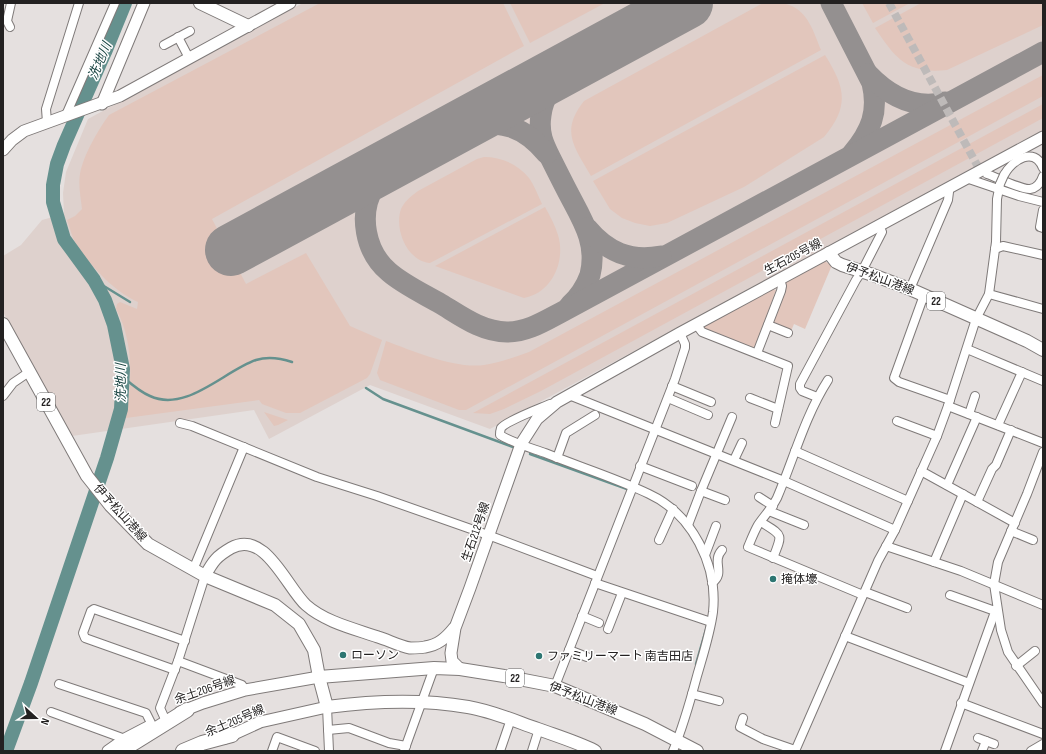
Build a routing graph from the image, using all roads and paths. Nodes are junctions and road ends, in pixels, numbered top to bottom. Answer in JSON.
{"nodes":[{"id":1,"x":10,"y":3,"type":"edge"},
{"id":2,"x":79,"y":3,"type":"edge"},
{"id":3,"x":115,"y":3,"type":"edge"},
{"id":4,"x":144,"y":3,"type":"edge"},
{"id":5,"x":200,"y":3,"type":"edge"},
{"id":6,"x":290,"y":3,"type":"edge"},
{"id":7,"x":218,"y":8,"type":"edge"},
{"id":8,"x":248,"y":26,"type":"junction"},
{"id":9,"x":10,"y":27,"type":"dead end"},
{"id":10,"x":190,"y":31,"type":"dead end"},
{"id":11,"x":178,"y":38,"type":"junction"},
{"id":12,"x":164,"y":45,"type":"dead end"},
{"id":13,"x":190,"y":58,"type":"junction"},
{"id":14,"x":97,"y":105,"type":"junction"},
{"id":15,"x":69,"y":114,"type":"junction"},
{"id":16,"x":47,"y":122,"type":"junction"},
{"id":17,"x":1043,"y":137,"type":"edge"},
{"id":18,"x":3,"y":150,"type":"edge"},
{"id":19,"x":1043,"y":168,"type":"edge"},
{"id":20,"x":987,"y":174,"type":"tunnel mouth"},
{"id":21,"x":1043,"y":176,"type":"edge"},
{"id":22,"x":966,"y":178,"type":"junction"},
{"id":23,"x":1000,"y":186,"type":"junction"},
{"id":24,"x":948,"y":188,"type":"junction"},
{"id":25,"x":1043,"y":202,"type":"edge"},
{"id":26,"x":1043,"y":210,"type":"edge"},
{"id":27,"x":879,"y":226,"type":"junction"},
{"id":28,"x":1043,"y":228,"type":"edge"},
{"id":29,"x":995,"y":249,"type":"junction"},
{"id":30,"x":829,"y":253,"type":"junction"},
{"id":31,"x":1043,"y":255,"type":"edge"},
{"id":32,"x":862,"y":271,"type":"junction"},
{"id":33,"x":780,"y":279,"type":"junction"},
{"id":34,"x":910,"y":289,"type":"junction"},
{"id":35,"x":989,"y":294,"type":"junction"},
{"id":36,"x":924,"y":295,"type":"junction"},
{"id":37,"x":1043,"y":309,"type":"edge"},
{"id":38,"x":976,"y":319,"type":"junction"},
{"id":39,"x":3,"y":324,"type":"edge"},
{"id":40,"x":696,"y":324,"type":"junction"},
{"id":41,"x":768,"y":325,"type":"junction"},
{"id":42,"x":680,"y":333,"type":"junction"},
{"id":43,"x":788,"y":333,"type":"dead end"},
{"id":44,"x":967,"y":349,"type":"junction"},
{"id":45,"x":1043,"y":350,"type":"edge"},
{"id":46,"x":756,"y":353,"type":"junction"},
{"id":47,"x":29,"y":372,"type":"junction"},
{"id":48,"x":1022,"y":372,"type":"junction"},
{"id":49,"x":828,"y":380,"type":"dead end"},
{"id":50,"x":1043,"y":381,"type":"edge"},
{"id":51,"x":672,"y":386,"type":"junction"},
{"id":52,"x":569,"y":395,"type":"junction"},
{"id":53,"x":3,"y":396,"type":"edge"},
{"id":54,"x":975,"y":396,"type":"dead end"},
{"id":55,"x":817,"y":397,"type":"junction"},
{"id":56,"x":668,"y":398,"type":"junction"},
{"id":57,"x":750,"y":398,"type":"dead end"},
{"id":58,"x":557,"y":402,"type":"junction"},
{"id":59,"x":711,"y":402,"type":"dead end"},
{"id":60,"x":949,"y":403,"type":"junction"},
{"id":61,"x":778,"y":409,"type":"junction"},
{"id":62,"x":969,"y":414,"type":"junction"},
{"id":63,"x":595,"y":415,"type":"dead end"},
{"id":64,"x":708,"y":415,"type":"dead end"},
{"id":65,"x":732,"y":417,"type":"dead end"},
{"id":66,"x":977,"y":417,"type":"junction"},
{"id":67,"x":897,"y":421,"type":"dead end"},
{"id":68,"x":180,"y":423,"type":"dead end"},
{"id":69,"x":775,"y":423,"type":"dead end"},
{"id":70,"x":998,"y":425,"type":"junction"},
{"id":71,"x":655,"y":428,"type":"junction"},
{"id":72,"x":1011,"y":430,"type":"junction"},
{"id":73,"x":937,"y":436,"type":"junction"},
{"id":74,"x":742,"y":443,"type":"dead end"},
{"id":75,"x":1043,"y":443,"type":"edge"},
{"id":76,"x":521,"y":444,"type":"junction"},
{"id":77,"x":244,"y":447,"type":"junction"},
{"id":78,"x":795,"y":451,"type":"junction"},
{"id":79,"x":1043,"y":452,"type":"edge"},
{"id":80,"x":717,"y":454,"type":"junction"},
{"id":81,"x":557,"y":458,"type":"junction"},
{"id":82,"x":734,"y":460,"type":"junction"},
{"id":83,"x":640,"y":466,"type":"junction"},
{"id":84,"x":1040,"y":466,"type":"edge"},
{"id":85,"x":921,"y":471,"type":"junction"},
{"id":86,"x":784,"y":481,"type":"junction"},
{"id":87,"x":947,"y":485,"type":"junction"},
{"id":88,"x":692,"y":486,"type":"dead end"},
{"id":89,"x":632,"y":487,"type":"junction"},
{"id":90,"x":701,"y":491,"type":"junction"},
{"id":91,"x":963,"y":494,"type":"junction"},
{"id":92,"x":758,"y":497,"type":"dead end"},
{"id":93,"x":725,"y":500,"type":"dead end"},
{"id":94,"x":908,"y":501,"type":"junction"},
{"id":95,"x":976,"y":502,"type":"junction"},
{"id":96,"x":771,"y":508,"type":"junction"},
{"id":97,"x":672,"y":509,"type":"junction"},
{"id":98,"x":761,"y":522,"type":"junction"},
{"id":99,"x":1015,"y":523,"type":"junction"},
{"id":100,"x":688,"y":525,"type":"junction"},
{"id":101,"x":804,"y":525,"type":"dead end"},
{"id":102,"x":716,"y":526,"type":"dead end"},
{"id":103,"x":896,"y":530,"type":"junction"},
{"id":104,"x":1011,"y":531,"type":"junction"},
{"id":105,"x":488,"y":535,"type":"junction"},
{"id":106,"x":659,"y":540,"type":"dead end"},
{"id":107,"x":1033,"y":540,"type":"dead end"},
{"id":108,"x":886,"y":546,"type":"junction"},
{"id":109,"x":722,"y":550,"type":"dead end"},
{"id":110,"x":705,"y":555,"type":"junction"},
{"id":111,"x":773,"y":558,"type":"junction"},
{"id":112,"x":934,"y":562,"type":"junction"},
{"id":113,"x":194,"y":570,"type":"junction"},
{"id":114,"x":205,"y":576,"type":"junction"},
{"id":115,"x":596,"y":580,"type":"junction"},
{"id":116,"x":712,"y":584,"type":"junction"},
{"id":117,"x":994,"y":584,"type":"junction"},
{"id":118,"x":622,"y":593,"type":"junction"},
{"id":119,"x":864,"y":594,"type":"junction"},
{"id":120,"x":950,"y":595,"type":"dead end"},
{"id":121,"x":1043,"y":605,"type":"edge"},
{"id":122,"x":907,"y":608,"type":"dead end"},
{"id":123,"x":996,"y":609,"type":"junction"},
{"id":124,"x":582,"y":616,"type":"junction"},
{"id":125,"x":708,"y":622,"type":"junction"},
{"id":126,"x":599,"y":623,"type":"dead end"},
{"id":127,"x":455,"y":628,"type":"junction"},
{"id":128,"x":608,"y":629,"type":"dead end"},
{"id":129,"x":845,"y":636,"type":"junction"},
{"id":130,"x":184,"y":641,"type":"junction"},
{"id":131,"x":569,"y":650,"type":"junction"},
{"id":132,"x":1035,"y":651,"type":"dead end"},
{"id":133,"x":587,"y":656,"type":"dead end"},
{"id":134,"x":178,"y":661,"type":"junction"},
{"id":135,"x":1016,"y":666,"type":"junction"},
{"id":136,"x":434,"y":668,"type":"junction"},
{"id":137,"x":460,"y":669,"type":"junction"},
{"id":138,"x":175,"y":670,"type":"junction"},
{"id":139,"x":319,"y":677,"type":"junction"},
{"id":140,"x":969,"y":683,"type":"junction"},
{"id":141,"x":59,"y":684,"type":"dead end"},
{"id":142,"x":555,"y":686,"type":"junction"},
{"id":143,"x":245,"y":690,"type":"junction"},
{"id":144,"x":692,"y":694,"type":"junction"},
{"id":145,"x":1042,"y":700,"type":"edge"},
{"id":146,"x":719,"y":701,"type":"dead end"},
{"id":147,"x":421,"y":702,"type":"junction"},
{"id":148,"x":961,"y":703,"type":"junction"},
{"id":149,"x":327,"y":707,"type":"junction"},
{"id":150,"x":187,"y":710,"type":"junction"},
{"id":151,"x":55,"y":716,"type":"dead end"},
{"id":152,"x":743,"y":718,"type":"dead end"},
{"id":153,"x":165,"y":719,"type":"junction"},
{"id":154,"x":511,"y":719,"type":"junction"},
{"id":155,"x":152,"y":726,"type":"junction"},
{"id":156,"x":539,"y":729,"type":"junction"},
{"id":157,"x":328,"y":730,"type":"junction"},
{"id":158,"x":1043,"y":734,"type":"edge"},
{"id":159,"x":232,"y":735,"type":"junction"},
{"id":160,"x":994,"y":744,"type":"dead end"},
{"id":161,"x":1043,"y":744,"type":"edge"},
{"id":162,"x":126,"y":745,"type":"edge"},
{"id":163,"x":675,"y":746,"type":"edge"},
{"id":164,"x":405,"y":749,"type":"edge"},
{"id":165,"x":795,"y":750,"type":"edge"},
{"id":166,"x":108,"y":751,"type":"edge"},
{"id":167,"x":183,"y":751,"type":"edge"},
{"id":168,"x":200,"y":751,"type":"edge"},
{"id":169,"x":272,"y":751,"type":"edge"},
{"id":170,"x":315,"y":751,"type":"edge"},
{"id":171,"x":330,"y":751,"type":"edge"},
{"id":172,"x":500,"y":751,"type":"edge"},
{"id":173,"x":532,"y":751,"type":"edge"},
{"id":174,"x":595,"y":751,"type":"edge"},
{"id":175,"x":697,"y":751,"type":"edge"},
{"id":176,"x":945,"y":751,"type":"edge"},
{"id":177,"x":982,"y":751,"type":"edge"},
{"id":178,"x":1031,"y":751,"type":"edge"}],
"edges":[{"from":1,"to":9,"type":"street"},
{"from":2,"to":16,"type":"street"},
{"from":3,"to":15,"type":"street"},
{"from":4,"to":14,"type":"street"},
{"from":5,"to":7,"type":"main road"},
{"from":6,"to":8,"type":"street"},
{"from":7,"to":8,"type":"main road"},
{"from":8,"to":13,"type":"street"},
{"from":10,"to":11,"type":"street"},
{"from":11,"to":12,"type":"street"},
{"from":11,"to":13,"type":"street"},
{"from":13,"to":14,"type":"street"},
{"from":14,"to":15,"type":"street"},
{"from":15,"to":16,"type":"street"},
{"from":16,"to":18,"type":"street"},
{"from":17,"to":22,"type":"street","name":"生石205号線"},
{"from":19,"to":23,"type":"street","bridge":true},
{"from":20,"to":21,"type":"street"},
{"from":22,"to":23,"type":"street"},
{"from":22,"to":24,"type":"street","name":"生石205号線"},
{"from":23,"to":25,"type":"street"},
{"from":23,"to":29,"type":"street"},
{"from":24,"to":27,"type":"street","name":"生石205号線"},
{"from":24,"to":34,"type":"street"},
{"from":26,"to":28,"type":"street"},
{"from":27,"to":30,"type":"street","name":"生石205号線"},
{"from":27,"to":32,"type":"street"},
{"from":29,"to":31,"type":"street"},
{"from":29,"to":35,"type":"street"},
{"from":30,"to":32,"type":"main road","name":"伊予松山港線","number":"22"},
{"from":30,"to":33,"type":"street","name":"生石205号線"},
{"from":32,"to":34,"type":"main road","name":"伊予松山港線","number":"22"},
{"from":32,"to":55,"type":"street"},
{"from":33,"to":40,"type":"street","name":"生石205号線"},
{"from":33,"to":41,"type":"street"},
{"from":34,"to":36,"type":"main road","name":"伊予松山港線","number":"22"},
{"from":35,"to":37,"type":"street"},
{"from":35,"to":38,"type":"street"},
{"from":36,"to":38,"type":"main road","name":"伊予松山港線","number":"22"},
{"from":36,"to":60,"type":"street"},
{"from":38,"to":44,"type":"street"},
{"from":38,"to":45,"type":"main road","name":"伊予松山港線","number":"22"},
{"from":39,"to":47,"type":"main road","name":"伊予松山港線","number":"22"},
{"from":40,"to":42,"type":"street","name":"生石205号線"},
{"from":40,"to":46,"type":"street"},
{"from":41,"to":43,"type":"street"},
{"from":41,"to":46,"type":"street"},
{"from":42,"to":51,"type":"street"},
{"from":42,"to":52,"type":"street","name":"生石205号線"},
{"from":44,"to":48,"type":"street"},
{"from":44,"to":60,"type":"street"},
{"from":46,"to":61,"type":"street"},
{"from":47,"to":53,"type":"street"},
{"from":47,"to":113,"type":"main road","name":"伊予松山港線","number":"22"},
{"from":48,"to":50,"type":"street"},
{"from":48,"to":70,"type":"street"},
{"from":49,"to":55,"type":"street"},
{"from":51,"to":56,"type":"street"},
{"from":51,"to":59,"type":"street"},
{"from":52,"to":58,"type":"street","name":"生石205号線"},
{"from":52,"to":71,"type":"street"},
{"from":54,"to":62,"type":"street"},
{"from":55,"to":78,"type":"street"},
{"from":56,"to":64,"type":"street"},
{"from":56,"to":71,"type":"street"},
{"from":57,"to":61,"type":"street"},
{"from":58,"to":76,"type":"street","name":"生石212号線"},
{"from":58,"to":76,"type":"street"},
{"from":60,"to":62,"type":"street"},
{"from":60,"to":73,"type":"street"},
{"from":61,"to":69,"type":"street"},
{"from":62,"to":66,"type":"street"},
{"from":63,"to":81,"type":"street"},
{"from":65,"to":80,"type":"street"},
{"from":66,"to":70,"type":"street"},
{"from":66,"to":87,"type":"street"},
{"from":67,"to":73,"type":"street"},
{"from":68,"to":77,"type":"street"},
{"from":70,"to":72,"type":"street"},
{"from":71,"to":80,"type":"street"},
{"from":71,"to":83,"type":"street"},
{"from":72,"to":75,"type":"street"},
{"from":72,"to":95,"type":"street"},
{"from":73,"to":85,"type":"street"},
{"from":74,"to":82,"type":"street"},
{"from":76,"to":81,"type":"street"},
{"from":76,"to":105,"type":"street","name":"生石212号線"},
{"from":77,"to":105,"type":"street"},
{"from":77,"to":113,"type":"street"},
{"from":78,"to":86,"type":"street"},
{"from":78,"to":94,"type":"street"},
{"from":79,"to":84,"type":"street"},
{"from":80,"to":82,"type":"street"},
{"from":80,"to":90,"type":"street"},
{"from":81,"to":89,"type":"street"},
{"from":82,"to":86,"type":"street"},
{"from":83,"to":88,"type":"street"},
{"from":83,"to":89,"type":"street"},
{"from":84,"to":99,"type":"street"},
{"from":85,"to":87,"type":"street"},
{"from":85,"to":94,"type":"street"},
{"from":86,"to":96,"type":"street"},
{"from":86,"to":103,"type":"street"},
{"from":87,"to":91,"type":"street"},
{"from":89,"to":97,"type":"street"},
{"from":89,"to":115,"type":"street"},
{"from":90,"to":93,"type":"street"},
{"from":90,"to":100,"type":"street"},
{"from":91,"to":95,"type":"street"},
{"from":91,"to":112,"type":"street"},
{"from":92,"to":96,"type":"street"},
{"from":94,"to":103,"type":"street"},
{"from":95,"to":99,"type":"street"},
{"from":96,"to":98,"type":"street"},
{"from":96,"to":101,"type":"street"},
{"from":97,"to":100,"type":"street"},
{"from":97,"to":106,"type":"street"},
{"from":98,"to":111,"type":"street"},
{"from":98,"to":111,"type":"street"},
{"from":99,"to":104,"type":"street"},
{"from":100,"to":110,"type":"street"},
{"from":102,"to":110,"type":"street"},
{"from":103,"to":108,"type":"street"},
{"from":104,"to":107,"type":"street"},
{"from":104,"to":117,"type":"street"},
{"from":105,"to":115,"type":"street"},
{"from":105,"to":127,"type":"street","name":"生石212号線"},
{"from":108,"to":112,"type":"street"},
{"from":108,"to":119,"type":"street"},
{"from":109,"to":116,"type":"street"},
{"from":110,"to":116,"type":"street"},
{"from":111,"to":119,"type":"street"},
{"from":112,"to":117,"type":"street"},
{"from":113,"to":114,"type":"main road","name":"伊予松山港線","number":"22"},
{"from":114,"to":127,"type":"street"},
{"from":114,"to":130,"type":"street"},
{"from":114,"to":139,"type":"main road","name":"伊予松山港線","number":"22"},
{"from":115,"to":118,"type":"street"},
{"from":115,"to":124,"type":"street"},
{"from":116,"to":125,"type":"street"},
{"from":117,"to":121,"type":"street"},
{"from":117,"to":123,"type":"street"},
{"from":118,"to":125,"type":"street"},
{"from":118,"to":128,"type":"street"},
{"from":119,"to":122,"type":"street"},
{"from":119,"to":129,"type":"street"},
{"from":120,"to":123,"type":"street"},
{"from":123,"to":135,"type":"street"},
{"from":123,"to":140,"type":"street"},
{"from":124,"to":126,"type":"street"},
{"from":124,"to":131,"type":"street"},
{"from":125,"to":144,"type":"street"},
{"from":127,"to":137,"type":"street","name":"生石212号線"},
{"from":129,"to":140,"type":"street"},
{"from":129,"to":165,"type":"street"},
{"from":130,"to":134,"type":"street"},
{"from":130,"to":138,"type":"street"},
{"from":131,"to":133,"type":"street"},
{"from":131,"to":142,"type":"street"},
{"from":132,"to":135,"type":"street"},
{"from":134,"to":138,"type":"street"},
{"from":134,"to":143,"type":"street"},
{"from":135,"to":145,"type":"street"},
{"from":136,"to":137,"type":"main road","name":"伊予松山港線","number":"22"},
{"from":136,"to":139,"type":"main road","name":"伊予松山港線","number":"22"},
{"from":136,"to":147,"type":"street"},
{"from":137,"to":142,"type":"main road","name":"伊予松山港線","number":"22"},
{"from":138,"to":153,"type":"street"},
{"from":139,"to":143,"type":"street","name":"余土206号線"},
{"from":139,"to":149,"type":"main road","name":"伊予松山港線","number":"22"},
{"from":140,"to":148,"type":"street"},
{"from":141,"to":155,"type":"street"},
{"from":142,"to":163,"type":"main road","name":"伊予松山港線","number":"22"},
{"from":143,"to":150,"type":"street","name":"余土206号線"},
{"from":144,"to":146,"type":"street"},
{"from":144,"to":163,"type":"street"},
{"from":147,"to":149,"type":"main road"},
{"from":147,"to":154,"type":"main road"},
{"from":147,"to":164,"type":"street"},
{"from":148,"to":158,"type":"street"},
{"from":148,"to":176,"type":"street"},
{"from":149,"to":157,"type":"street"},
{"from":149,"to":159,"type":"street","name":"余土205号線"},
{"from":150,"to":153,"type":"street","name":"余土206号線"},
{"from":150,"to":162,"type":"highway"},
{"from":151,"to":162,"type":"street"},
{"from":152,"to":165,"type":"street"},
{"from":153,"to":155,"type":"street","name":"余土206号線"},
{"from":154,"to":156,"type":"main road"},
{"from":154,"to":172,"type":"street"},
{"from":155,"to":162,"type":"street","name":"余土206号線"},
{"from":156,"to":173,"type":"street"},
{"from":156,"to":174,"type":"main road"},
{"from":157,"to":164,"type":"street"},
{"from":157,"to":171,"type":"street"},
{"from":159,"to":167,"type":"highway"},
{"from":159,"to":168,"type":"street","name":"余土205号線"},
{"from":160,"to":177,"type":"street"},
{"from":161,"to":178,"type":"street"},
{"from":162,"to":166,"type":"street","name":"余土206号線"},
{"from":163,"to":175,"type":"main road","name":"伊予松山港線","number":"22"},
{"from":169,"to":170,"type":"street"}]}
